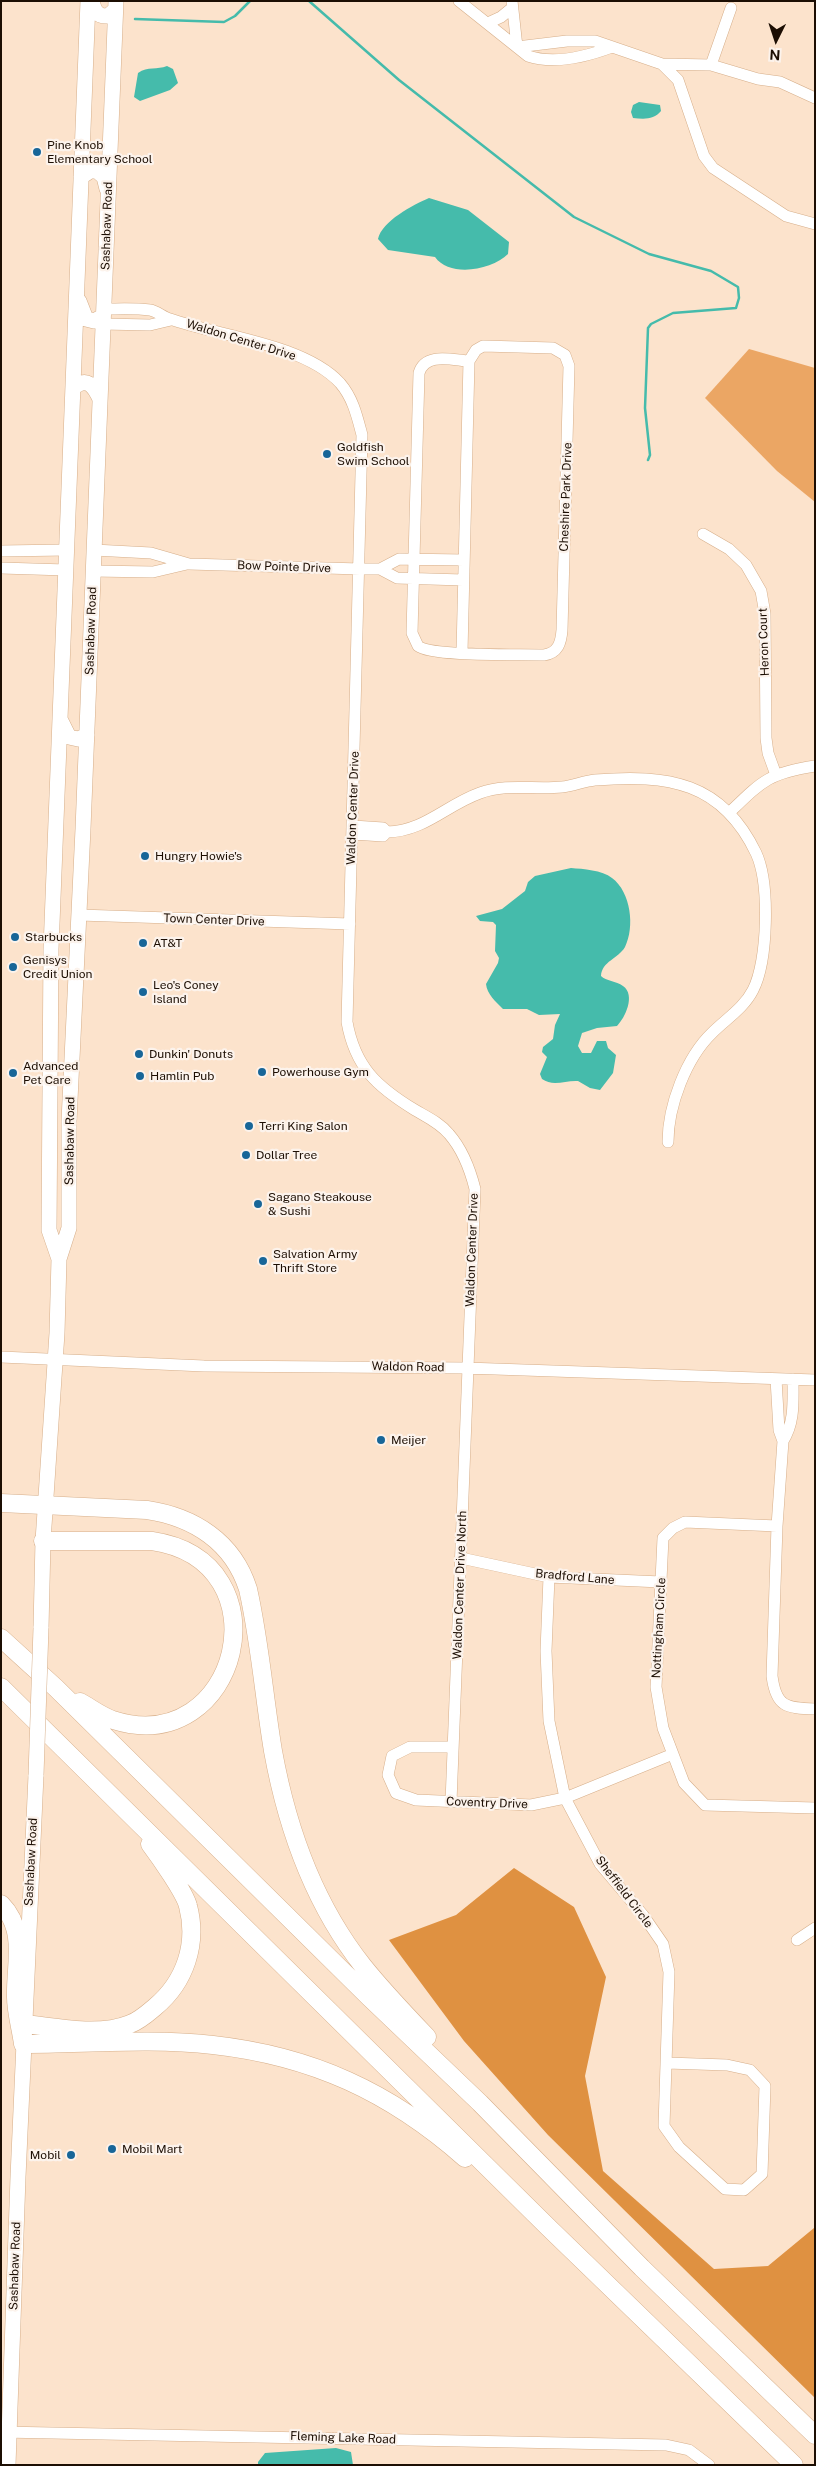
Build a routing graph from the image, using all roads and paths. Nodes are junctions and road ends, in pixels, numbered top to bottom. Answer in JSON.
{"nodes":[{"id":1,"x":88,"y":1,"type":"edge"},
{"id":2,"x":92,"y":1,"type":"edge"},
{"id":3,"x":460,"y":1,"type":"edge"},
{"id":4,"x":512,"y":4,"type":"edge"},
{"id":5,"x":115,"y":6,"type":"edge"},
{"id":6,"x":731,"y":8,"type":"dead end"},
{"id":7,"x":488,"y":23,"type":"junction"},
{"id":8,"x":557,"y":42,"type":"junction"},
{"id":9,"x":517,"y":47,"type":"junction"},
{"id":10,"x":612,"y":47,"type":"junction"},
{"id":11,"x":559,"y":58,"type":"junction"},
{"id":12,"x":662,"y":64,"type":"junction"},
{"id":13,"x":712,"y":65,"type":"junction"},
{"id":14,"x":815,"y":98,"type":"edge"},
{"id":15,"x":81,"y":177,"type":"junction"},
{"id":16,"x":108,"y":193,"type":"junction"},
{"id":17,"x":815,"y":224,"type":"edge"},
{"id":18,"x":77,"y":292,"type":"junction"},
{"id":19,"x":104,"y":316,"type":"junction"},
{"id":20,"x":469,"y":361,"type":"junction"},
{"id":21,"x":73,"y":388,"type":"junction"},
{"id":22,"x":100,"y":399,"type":"junction"},
{"id":23,"x":703,"y":534,"type":"dead end"},
{"id":24,"x":66,"y":550,"type":"junction"},
{"id":25,"x":94,"y":550,"type":"junction"},
{"id":26,"x":1,"y":551,"type":"edge"},
{"id":27,"x":414,"y":559,"type":"junction"},
{"id":28,"x":464,"y":560,"type":"junction"},
{"id":29,"x":189,"y":564,"type":"junction"},
{"id":30,"x":1,"y":568,"type":"edge"},
{"id":31,"x":360,"y":569,"type":"junction"},
{"id":32,"x":380,"y":569,"type":"junction"},
{"id":33,"x":66,"y":570,"type":"junction"},
{"id":34,"x":93,"y":571,"type":"junction"},
{"id":35,"x":414,"y":578,"type":"junction"},
{"id":36,"x":463,"y":580,"type":"junction"},
{"id":37,"x":462,"y":652,"type":"junction"},
{"id":38,"x":60,"y":718,"type":"junction"},
{"id":39,"x":87,"y":735,"type":"junction"},
{"id":40,"x":815,"y":766,"type":"edge"},
{"id":41,"x":776,"y":775,"type":"junction"},
{"id":42,"x":56,"y":812,"type":"junction"},
{"id":43,"x":730,"y":812,"type":"junction"},
{"id":44,"x":83,"y":829,"type":"junction"},
{"id":45,"x":353,"y":830,"type":"junction"},
{"id":46,"x":79,"y":915,"type":"junction"},
{"id":47,"x":350,"y":924,"type":"junction"},
{"id":48,"x":50,"y":1037,"type":"junction"},
{"id":49,"x":73,"y":1041,"type":"junction"},
{"id":50,"x":668,"y":1142,"type":"dead end"},
{"id":51,"x":49,"y":1186,"type":"junction"},
{"id":52,"x":69,"y":1186,"type":"junction"},
{"id":53,"x":59,"y":1259,"type":"junction"},
{"id":54,"x":1,"y":1357,"type":"edge"},
{"id":55,"x":55,"y":1360,"type":"junction"},
{"id":56,"x":466,"y":1368,"type":"junction"},
{"id":57,"x":776,"y":1379,"type":"junction"},
{"id":58,"x":793,"y":1379,"type":"junction"},
{"id":59,"x":815,"y":1380,"type":"edge"},
{"id":60,"x":783,"y":1441,"type":"junction"},
{"id":61,"x":1,"y":1503,"type":"edge"},
{"id":62,"x":45,"y":1506,"type":"junction"},
{"id":63,"x":777,"y":1526,"type":"junction"},
{"id":64,"x":44,"y":1541,"type":"junction"},
{"id":65,"x":461,"y":1558,"type":"junction"},
{"id":66,"x":549,"y":1577,"type":"junction"},
{"id":67,"x":661,"y":1582,"type":"junction"},
{"id":68,"x":1,"y":1638,"type":"edge"},
{"id":69,"x":1,"y":1687,"type":"edge"},
{"id":70,"x":56,"y":1688,"type":"junction"},
{"id":71,"x":815,"y":1709,"type":"edge"},
{"id":72,"x":453,"y":1747,"type":"junction"},
{"id":73,"x":673,"y":1754,"type":"junction"},
{"id":74,"x":565,"y":1798,"type":"junction"},
{"id":75,"x":451,"y":1802,"type":"junction"},
{"id":76,"x":122,"y":1806,"type":"junction"},
{"id":77,"x":815,"y":1808,"type":"edge"},
{"id":78,"x":1,"y":1904,"type":"edge"},
{"id":79,"x":815,"y":1928,"type":"edge"},
{"id":80,"x":797,"y":1940,"type":"dead end"},
{"id":81,"x":24,"y":2024,"type":"junction"},
{"id":82,"x":23,"y":2044,"type":"junction"},
{"id":83,"x":667,"y":2063,"type":"junction"},
{"id":84,"x":480,"y":2103,"type":"junction"},
{"id":85,"x":548,"y":2226,"type":"junction"},
{"id":86,"x":5,"y":2432,"type":"edge"},
{"id":87,"x":815,"y":2435,"type":"edge"},
{"id":88,"x":8,"y":2465,"type":"edge"},
{"id":89,"x":710,"y":2465,"type":"edge"},
{"id":90,"x":794,"y":2465,"type":"edge"}],
"edges":[{"from":1,"to":15,"type":"main road","name":"Sashabaw Road"},
{"from":2,"to":5,"type":"main road"},
{"from":3,"to":7,"type":"street"},
{"from":4,"to":7,"type":"street"},
{"from":4,"to":9,"type":"street"},
{"from":5,"to":16,"type":"main road","name":"Sashabaw Road"},
{"from":6,"to":13,"type":"street"},
{"from":7,"to":9,"type":"street"},
{"from":8,"to":9,"type":"street"},
{"from":8,"to":10,"type":"street"},
{"from":8,"to":11,"type":"street"},
{"from":9,"to":11,"type":"street"},
{"from":10,"to":11,"type":"street"},
{"from":10,"to":12,"type":"street"},
{"from":12,"to":13,"type":"street"},
{"from":12,"to":17,"type":"street"},
{"from":13,"to":14,"type":"street"},
{"from":15,"to":16,"type":"main road"},
{"from":15,"to":18,"type":"main road","name":"Sashabaw Road"},
{"from":16,"to":19,"type":"main road","name":"Sashabaw Road"},
{"from":18,"to":19,"type":"main road"},
{"from":18,"to":21,"type":"main road","name":"Sashabaw Road"},
{"from":19,"to":22,"type":"main road","name":"Sashabaw Road"},
{"from":19,"to":31,"type":"street","name":"Waldon Center Drive"},
{"from":20,"to":27,"type":"street","name":"Cheshire Park Drive"},
{"from":20,"to":28,"type":"street"},
{"from":20,"to":37,"type":"street","name":"Cheshire Park Drive"},
{"from":21,"to":22,"type":"main road"},
{"from":21,"to":24,"type":"main road","name":"Sashabaw Road"},
{"from":22,"to":25,"type":"main road","name":"Sashabaw Road"},
{"from":23,"to":41,"type":"street","name":"Heron Court"},
{"from":24,"to":26,"type":"street"},
{"from":24,"to":33,"type":"main road","name":"Sashabaw Road"},
{"from":25,"to":29,"type":"street","name":"Bow Pointe Drive"},
{"from":25,"to":34,"type":"main road","name":"Sashabaw Road"},
{"from":27,"to":28,"type":"street","name":"Bow Pointe Drive"},
{"from":27,"to":32,"type":"street","name":"Bow Pointe Drive"},
{"from":27,"to":35,"type":"street","name":"Cheshire Park Drive"},
{"from":28,"to":36,"type":"street"},
{"from":29,"to":31,"type":"street","name":"Bow Pointe Drive"},
{"from":29,"to":34,"type":"street","name":"Bow Pointe Drive"},
{"from":30,"to":33,"type":"street"},
{"from":31,"to":32,"type":"street","name":"Bow Pointe Drive"},
{"from":31,"to":45,"type":"street","name":"Waldon Center Drive"},
{"from":32,"to":35,"type":"street","name":"Bow Pointe Drive"},
{"from":33,"to":38,"type":"main road","name":"Sashabaw Road"},
{"from":34,"to":39,"type":"main road","name":"Sashabaw Road"},
{"from":35,"to":36,"type":"street","name":"Bow Pointe Drive"},
{"from":35,"to":37,"type":"street","name":"Cheshire Park Drive"},
{"from":36,"to":37,"type":"street"},
{"from":38,"to":39,"type":"main road"},
{"from":38,"to":42,"type":"main road","name":"Sashabaw Road"},
{"from":39,"to":44,"type":"main road","name":"Sashabaw Road"},
{"from":40,"to":41,"type":"street"},
{"from":41,"to":43,"type":"street"},
{"from":42,"to":44,"type":"main road"},
{"from":42,"to":48,"type":"main road","name":"Sashabaw Road"},
{"from":43,"to":45,"type":"street"},
{"from":43,"to":50,"type":"street"},
{"from":44,"to":46,"type":"main road","name":"Sashabaw Road"},
{"from":45,"to":47,"type":"street","name":"Waldon Center Drive"},
{"from":46,"to":47,"type":"street","name":"Town Center Drive"},
{"from":46,"to":49,"type":"main road","name":"Sashabaw Road"},
{"from":47,"to":56,"type":"street","name":"Waldon Center Drive"},
{"from":48,"to":49,"type":"main road"},
{"from":48,"to":51,"type":"main road","name":"Sashabaw Road"},
{"from":49,"to":52,"type":"main road","name":"Sashabaw Road"},
{"from":51,"to":52,"type":"main road"},
{"from":51,"to":53,"type":"main road","name":"Sashabaw Road"},
{"from":52,"to":53,"type":"main road","name":"Sashabaw Road"},
{"from":53,"to":55,"type":"main road","name":"Sashabaw Road"},
{"from":54,"to":55,"type":"street","name":"Waldon Road"},
{"from":55,"to":56,"type":"street","name":"Waldon Road"},
{"from":55,"to":62,"type":"main road","name":"Sashabaw Road"},
{"from":56,"to":57,"type":"street","name":"Waldon Road"},
{"from":56,"to":65,"type":"street","name":"Waldon Center Drive North"},
{"from":57,"to":58,"type":"street","name":"Waldon Road"},
{"from":57,"to":60,"type":"street"},
{"from":58,"to":59,"type":"street","name":"Waldon Road"},
{"from":58,"to":60,"type":"street"},
{"from":60,"to":63,"type":"street"},
{"from":61,"to":62,"type":"highway"},
{"from":62,"to":64,"type":"main road","name":"Sashabaw Road"},
{"from":62,"to":84,"type":"highway"},
{"from":63,"to":67,"type":"street","name":"Nottingham Circle"},
{"from":63,"to":71,"type":"street"},
{"from":64,"to":70,"type":"highway"},
{"from":64,"to":81,"type":"main road","name":"Sashabaw Road","bridge":true},
{"from":65,"to":66,"type":"street","name":"Bradford Lane"},
{"from":65,"to":72,"type":"street","name":"Waldon Center Drive North"},
{"from":66,"to":67,"type":"street","name":"Bradford Lane"},
{"from":66,"to":74,"type":"street","name":"Sheffield Circle"},
{"from":67,"to":73,"type":"street","name":"Nottingham Circle"},
{"from":68,"to":70,"type":"highway"},
{"from":69,"to":76,"type":"highway"},
{"from":70,"to":84,"type":"highway"},
{"from":72,"to":75,"type":"street","name":"Waldon Center Drive North"},
{"from":72,"to":75,"type":"street","name":"Coventry Drive"},
{"from":73,"to":74,"type":"street","name":"Coventry Drive"},
{"from":73,"to":77,"type":"street","name":"Nottingham Circle"},
{"from":74,"to":75,"type":"street","name":"Coventry Drive"},
{"from":74,"to":83,"type":"street","name":"Sheffield Circle"},
{"from":76,"to":81,"type":"highway"},
{"from":76,"to":85,"type":"highway"},
{"from":78,"to":82,"type":"highway"},
{"from":79,"to":80,"type":"street"},
{"from":81,"to":82,"type":"main road","name":"Sashabaw Road"},
{"from":82,"to":85,"type":"highway"},
{"from":82,"to":86,"type":"main road","name":"Sashabaw Road"},
{"from":83,"to":83,"type":"street","name":"Sheffield Circle"},
{"from":84,"to":87,"type":"highway"},
{"from":85,"to":90,"type":"highway"},
{"from":86,"to":88,"type":"main road","name":"Sashabaw Road"},
{"from":86,"to":89,"type":"street","name":"Fleming Lake Road"}]}
